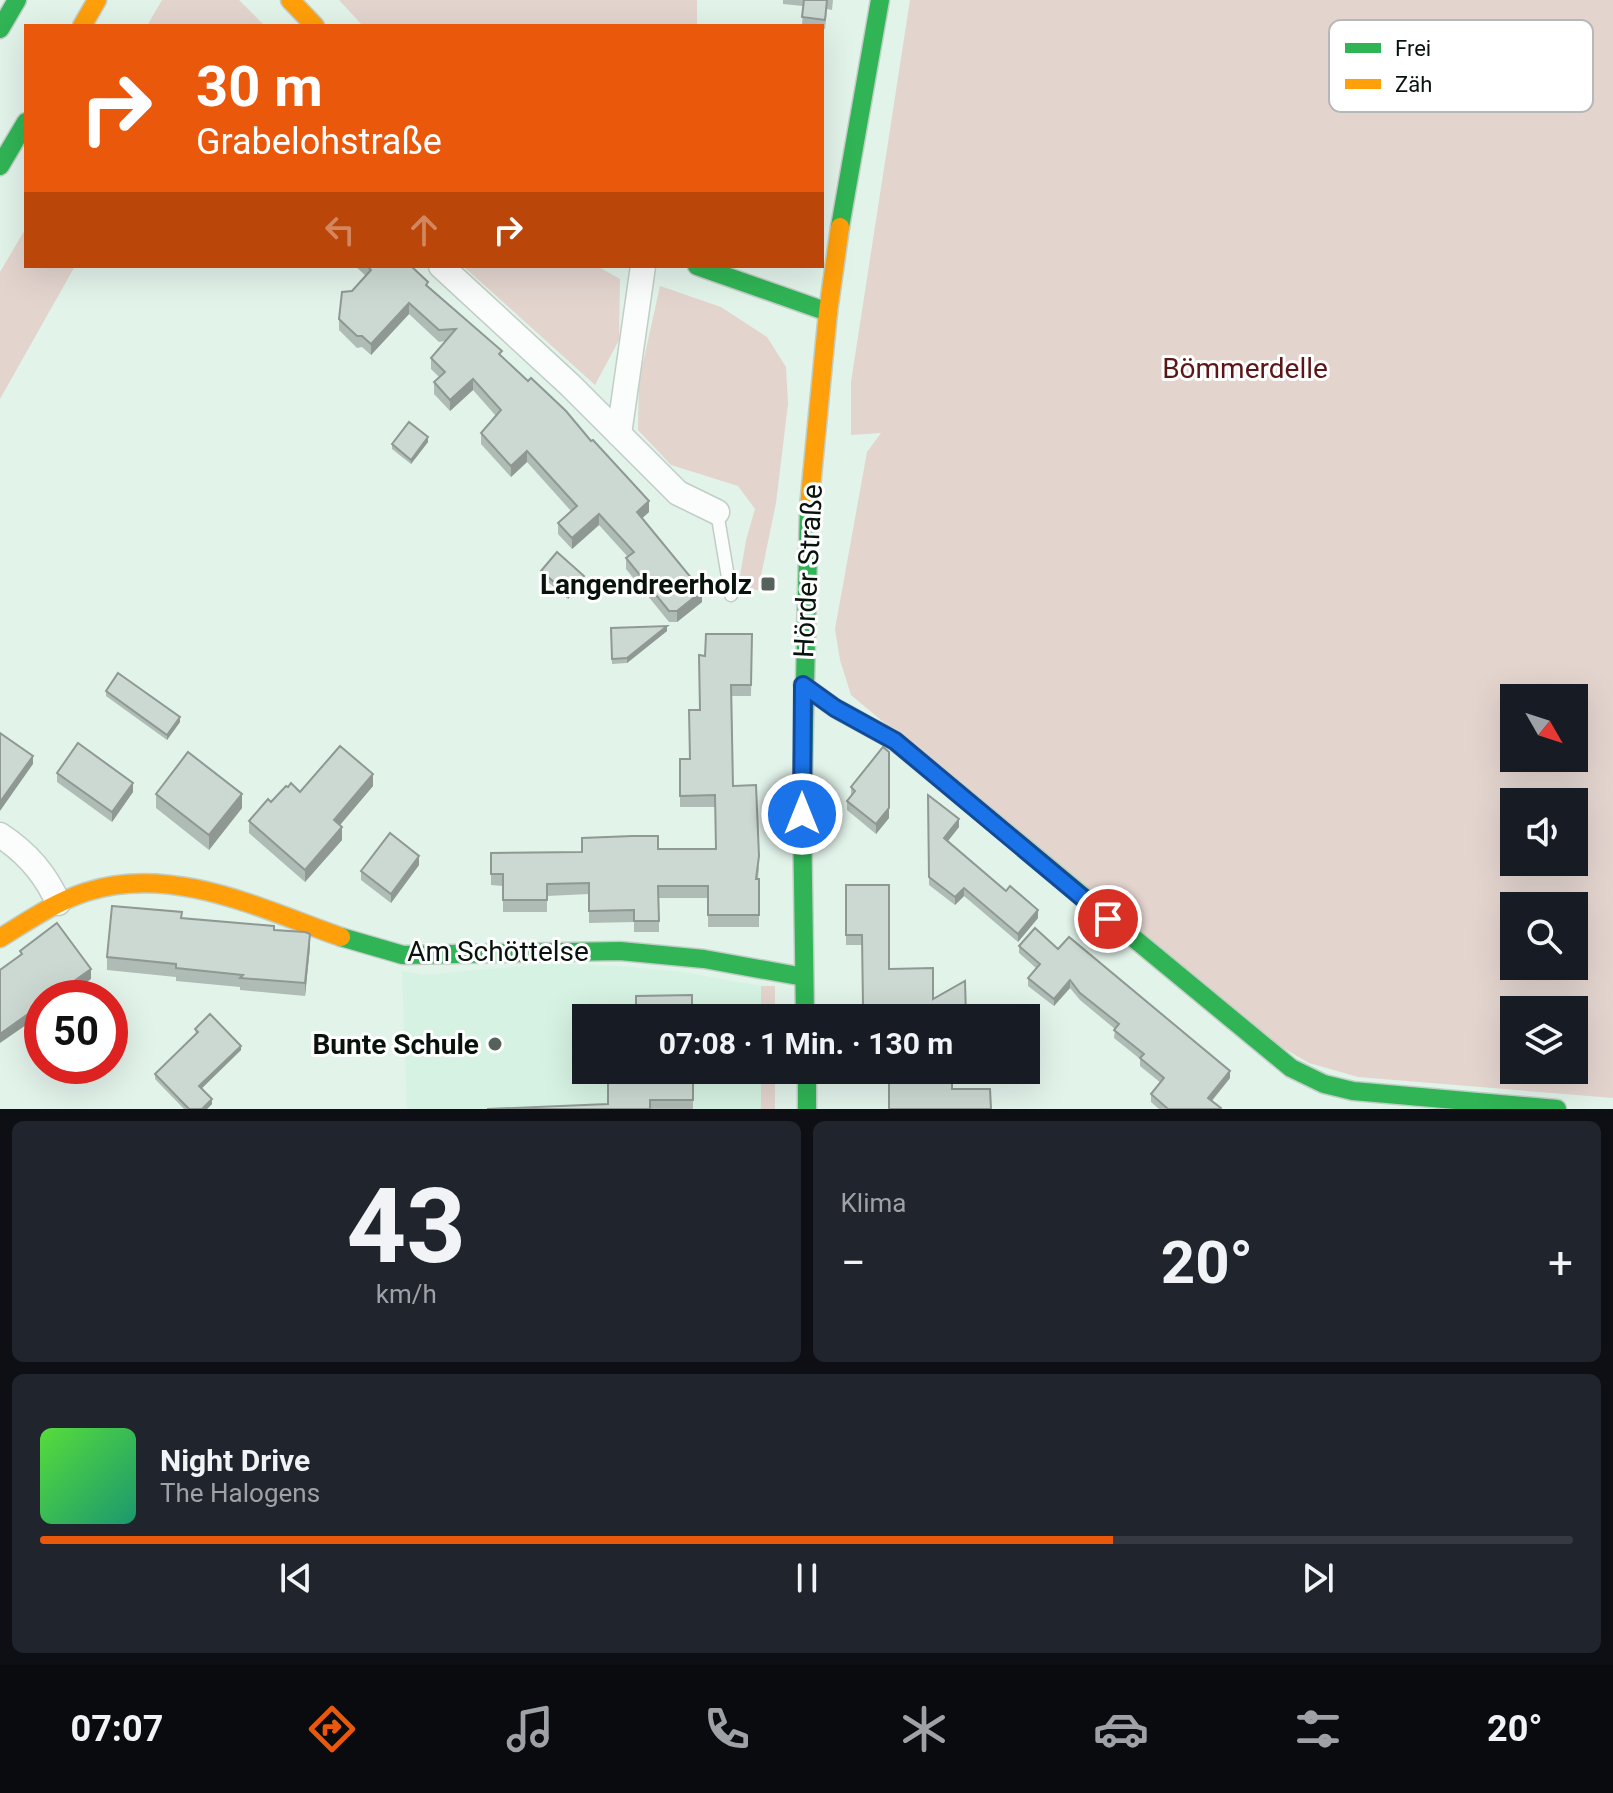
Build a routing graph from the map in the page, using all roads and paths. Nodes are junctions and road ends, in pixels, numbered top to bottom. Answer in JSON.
{"nodes":[{"id":1,"x":17,"y":0,"type":"edge"},
{"id":2,"x":97,"y":0,"type":"edge"},
{"id":3,"x":290,"y":0,"type":"edge"},
{"id":4,"x":880,"y":0,"type":"edge"},
{"id":5,"x":83,"y":24,"type":"edge"},
{"id":6,"x":313,"y":24,"type":"edge"},
{"id":7,"x":0,"y":29,"type":"edge"},
{"id":8,"x":24,"y":125,"type":"edge"},
{"id":9,"x":0,"y":166,"type":"edge"},
{"id":10,"x":443,"y":268,"type":"edge"},
{"id":11,"x":643,"y":268,"type":"edge"},
{"id":12,"x":703,"y":268,"type":"edge"},
{"id":13,"x":828,"y":312,"type":"junction"},
{"id":14,"x":619,"y":434,"type":"junction"},
{"id":15,"x":717,"y":512,"type":"joint"},
{"id":16,"x":731,"y":595,"type":"dead end"},
{"id":17,"x":803,"y":685,"type":"junction"},
{"id":18,"x":0,"y":835,"type":"edge"},
{"id":19,"x":58,"y":903,"type":"junction"},
{"id":20,"x":0,"y":938,"type":"edge"},
{"id":21,"x":804,"y":977,"type":"junction"},
{"id":22,"x":805,"y":1004,"type":"edge"},
{"id":23,"x":807,"y":1084,"type":"edge"},
{"id":24,"x":1491,"y":1106,"type":"edge"},
{"id":25,"x":807,"y":1109,"type":"edge"},
{"id":26,"x":1557,"y":1109,"type":"edge"}],
"edges":[{"from":1,"to":7,"type":"main road"},
{"from":2,"to":5,"type":"main road"},
{"from":3,"to":6,"type":"main road"},
{"from":4,"to":13,"type":"main road","name":"Hörder Straße"},
{"from":8,"to":9,"type":"main road"},
{"from":10,"to":14,"type":"street"},
{"from":11,"to":14,"type":"street"},
{"from":12,"to":13,"type":"main road"},
{"from":13,"to":17,"type":"main road","name":"Hörder Straße"},
{"from":14,"to":15,"type":"street"},
{"from":15,"to":16,"type":"lane"},
{"from":17,"to":21,"type":"main road","name":"Hörder Straße"},
{"from":17,"to":24,"type":"main road"},
{"from":18,"to":19,"type":"street"},
{"from":19,"to":20,"type":"main road","name":"Am Schöttelse"},
{"from":19,"to":21,"type":"main road","name":"Am Schöttelse"},
{"from":21,"to":22,"type":"main road","name":"Hörder Straße"},
{"from":23,"to":25,"type":"main road"},
{"from":24,"to":26,"type":"main road"}]}
